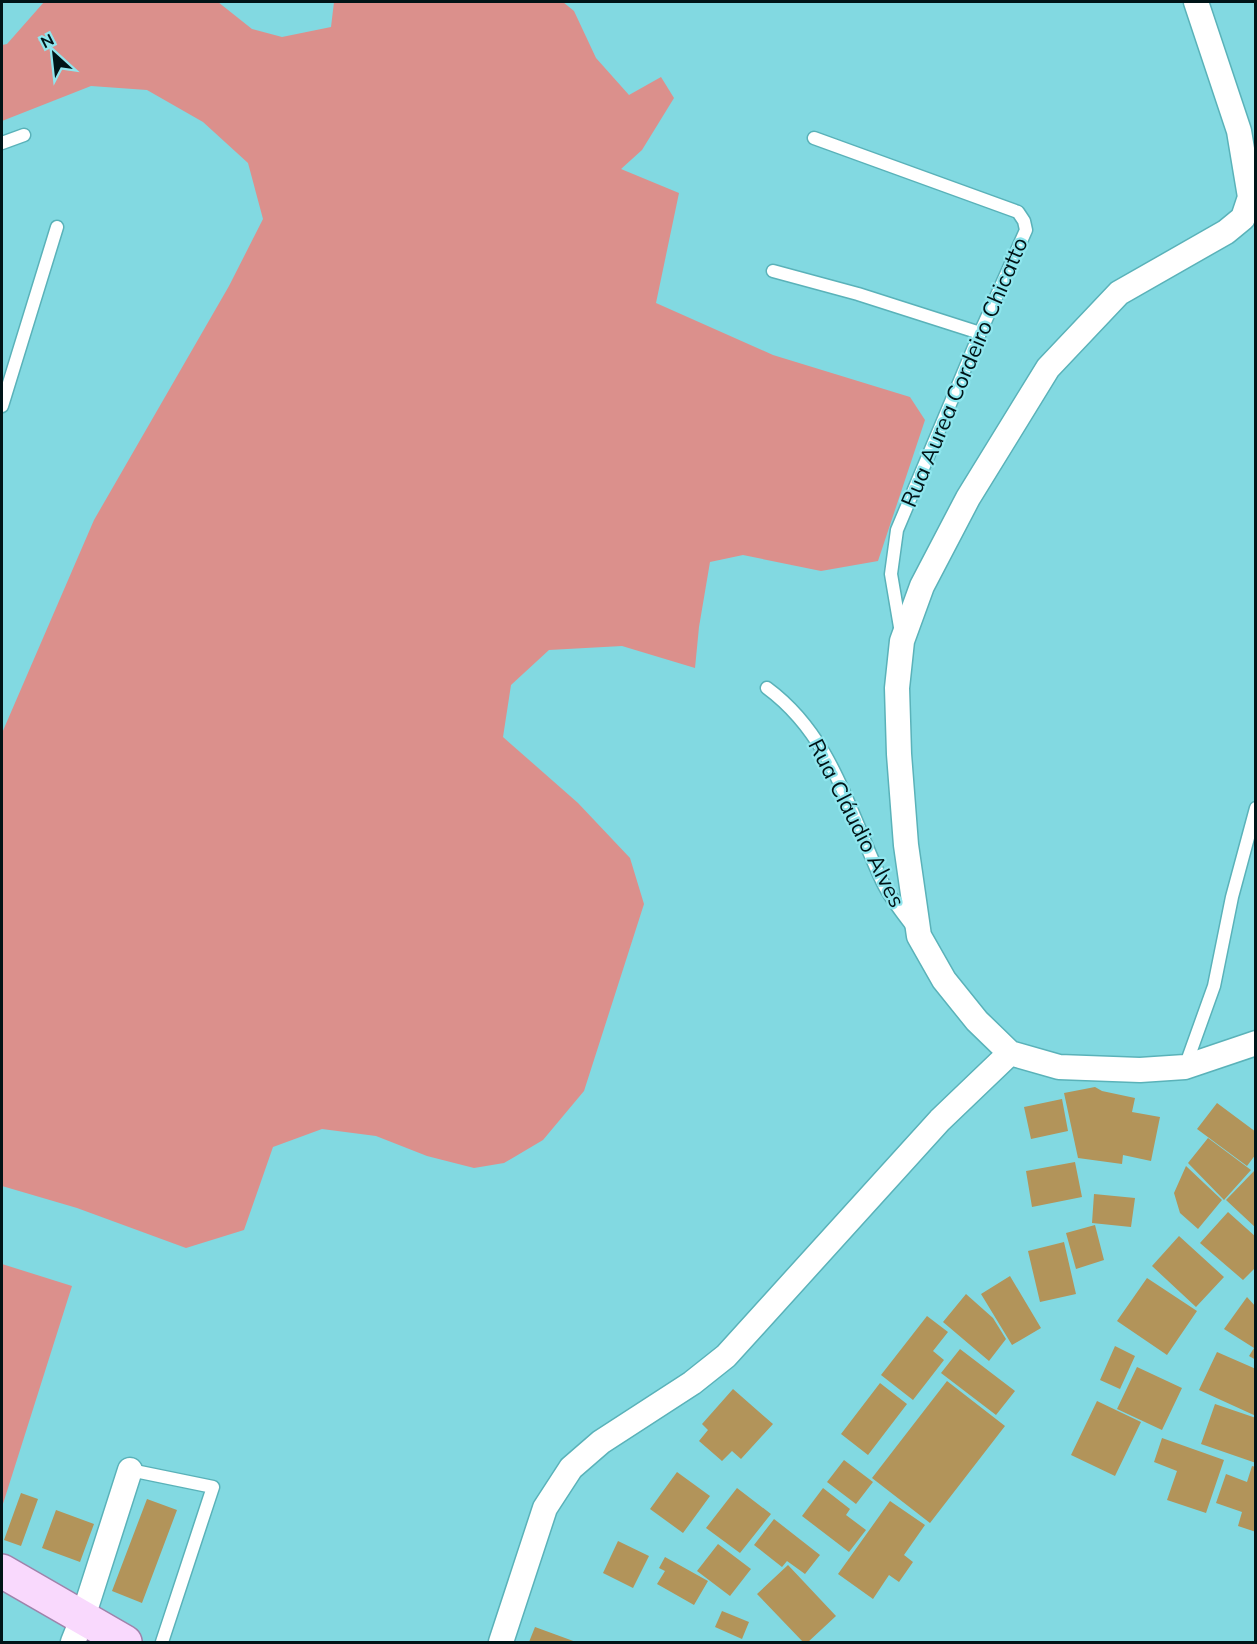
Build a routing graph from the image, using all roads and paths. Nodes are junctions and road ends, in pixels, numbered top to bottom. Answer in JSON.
{"nodes":[{"id":1,"x":1196,"y":2,"type":"edge"},
{"id":2,"x":24,"y":135,"type":"dead end"},
{"id":3,"x":814,"y":138,"type":"dead end"},
{"id":4,"x":2,"y":143,"type":"edge"},
{"id":5,"x":57,"y":227,"type":"dead end"},
{"id":6,"x":773,"y":271,"type":"dead end"},
{"id":7,"x":980,"y":333,"type":"junction"},
{"id":8,"x":2,"y":406,"type":"edge"},
{"id":9,"x":902,"y":640,"type":"junction"},
{"id":10,"x":767,"y":688,"type":"dead end"},
{"id":11,"x":1256,"y":808,"type":"edge"},
{"id":12,"x":919,"y":936,"type":"junction"},
{"id":13,"x":1256,"y":1043,"type":"edge"},
{"id":14,"x":1010,"y":1053,"type":"junction"},
{"id":15,"x":1185,"y":1067,"type":"junction"},
{"id":16,"x":130,"y":1470,"type":"joint"},
{"id":17,"x":2,"y":1571,"type":"edge"},
{"id":18,"x":78,"y":1630,"type":"edge"},
{"id":19,"x":125,"y":1642,"type":"edge"},
{"id":20,"x":162,"y":1642,"type":"edge"},
{"id":21,"x":501,"y":1642,"type":"edge"}],
"edges":[{"from":1,"to":9,"type":"street"},
{"from":2,"to":4,"type":"lane"},
{"from":3,"to":7,"type":"lane","name":"Rua Aurea Cordeiro Chicatto"},
{"from":5,"to":8,"type":"lane"},
{"from":6,"to":7,"type":"lane"},
{"from":7,"to":9,"type":"lane","name":"Rua Aurea Cordeiro Chicatto"},
{"from":9,"to":12,"type":"street"},
{"from":10,"to":12,"type":"lane","name":"Rua Cláudio Alves"},
{"from":11,"to":15,"type":"lane"},
{"from":12,"to":14,"type":"street"},
{"from":13,"to":15,"type":"street"},
{"from":14,"to":15,"type":"street"},
{"from":14,"to":21,"type":"street"},
{"from":16,"to":18,"type":"street"},
{"from":16,"to":20,"type":"lane"},
{"from":17,"to":18,"type":"main road"},
{"from":18,"to":19,"type":"main road"}]}
